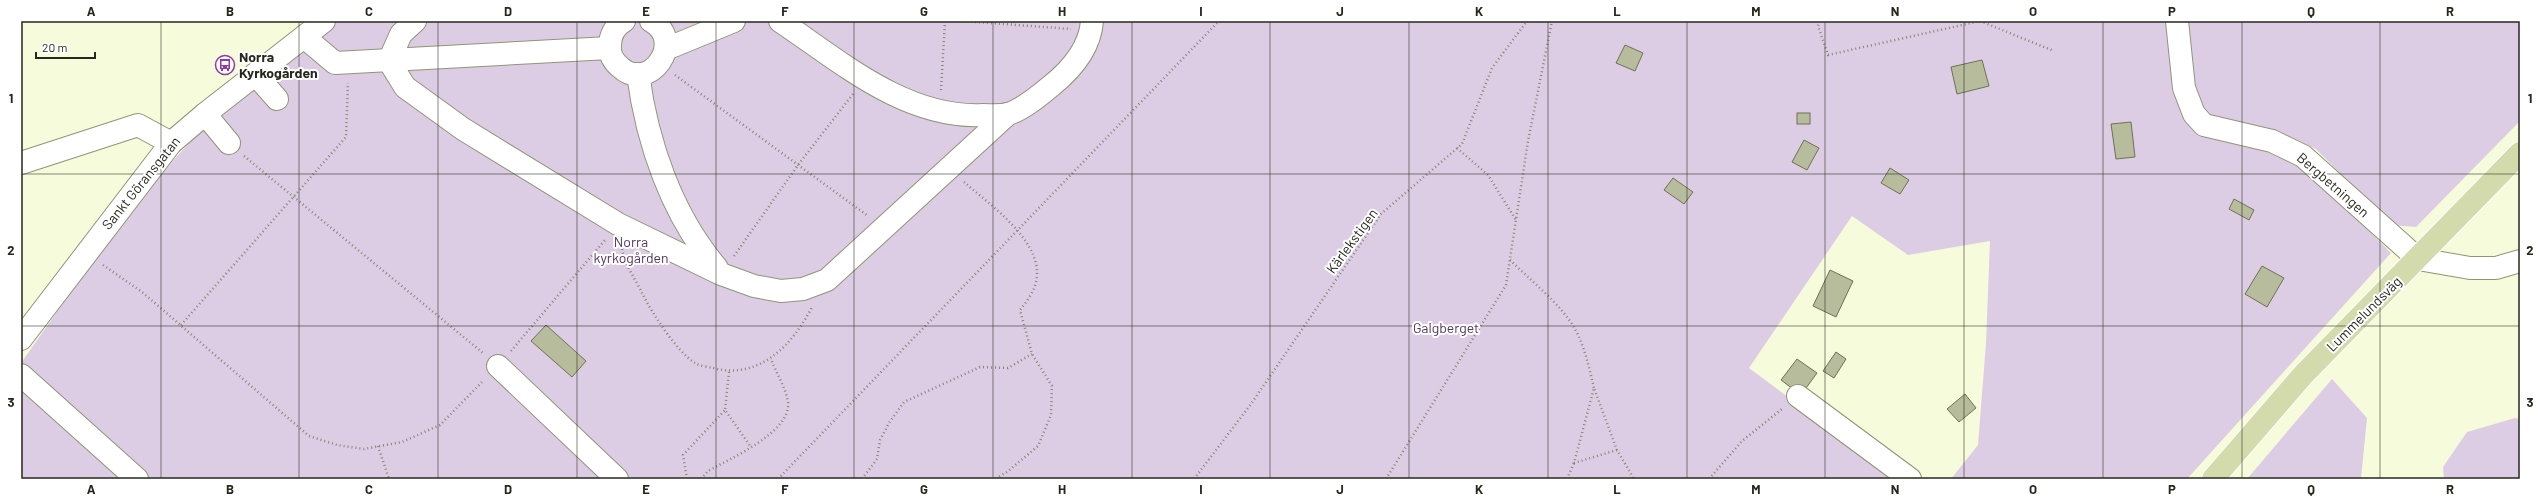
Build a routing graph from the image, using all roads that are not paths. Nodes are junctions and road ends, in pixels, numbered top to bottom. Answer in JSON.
{"nodes":[{"id":1,"x":324,"y":21,"type":"edge"},
{"id":2,"x":415,"y":21,"type":"edge"},
{"id":3,"x":624,"y":21,"type":"edge"},
{"id":4,"x":651,"y":21,"type":"edge"},
{"id":5,"x":734,"y":21,"type":"edge"},
{"id":6,"x":780,"y":21,"type":"edge"},
{"id":7,"x":2177,"y":21,"type":"edge"},
{"id":8,"x":1091,"y":25,"type":"edge"},
{"id":9,"x":304,"y":37,"type":"junction"},
{"id":10,"x":609,"y":48,"type":"junction"},
{"id":11,"x":663,"y":56,"type":"junction"},
{"id":12,"x":389,"y":61,"type":"junction"},
{"id":13,"x":255,"y":74,"type":"junction"},
{"id":14,"x":638,"y":74,"type":"junction"},
{"id":15,"x":277,"y":98,"type":"dead end"},
{"id":16,"x":204,"y":114,"type":"junction"},
{"id":17,"x":1008,"y":114,"type":"junction"},
{"id":18,"x":170,"y":143,"type":"junction"},
{"id":19,"x":229,"y":143,"type":"road end"},
{"id":20,"x":2520,"y":153,"type":"edge"},
{"id":21,"x":21,"y":163,"type":"edge"},
{"id":22,"x":2418,"y":258,"type":"junction"},
{"id":23,"x":2520,"y":261,"type":"edge"},
{"id":24,"x":721,"y":274,"type":"junction"},
{"id":25,"x":21,"y":339,"type":"edge"},
{"id":26,"x":498,"y":366,"type":"road end"},
{"id":27,"x":21,"y":375,"type":"edge"},
{"id":28,"x":1798,"y":396,"type":"road end"},
{"id":29,"x":137,"y":479,"type":"edge"},
{"id":30,"x":618,"y":479,"type":"edge"},
{"id":31,"x":1910,"y":479,"type":"edge"},
{"id":32,"x":2213,"y":479,"type":"edge"}],
"edges":[{"from":1,"to":9,"type":"street","name":"Sankt Göransgatan"},
{"from":2,"to":12,"type":"street"},
{"from":3,"to":10,"type":"street"},
{"from":4,"to":11,"type":"street"},
{"from":5,"to":11,"type":"street"},
{"from":6,"to":17,"type":"street"},
{"from":7,"to":22,"type":"street","name":"Bergbetningen"},
{"from":8,"to":17,"type":"street"},
{"from":9,"to":12,"type":"street"},
{"from":9,"to":13,"type":"street","name":"Sankt Göransgatan"},
{"from":10,"to":12,"type":"street"},
{"from":10,"to":14,"type":"street"},
{"from":11,"to":14,"type":"street"},
{"from":12,"to":24,"type":"street"},
{"from":13,"to":15,"type":"street"},
{"from":13,"to":16,"type":"street","name":"Sankt Göransgatan"},
{"from":14,"to":24,"type":"street"},
{"from":16,"to":18,"type":"street","name":"Sankt Göransgatan"},
{"from":16,"to":19,"type":"street"},
{"from":17,"to":24,"type":"street"},
{"from":18,"to":21,"type":"street"},
{"from":18,"to":25,"type":"street","name":"Sankt Göransgatan"},
{"from":20,"to":22,"type":"main road","name":"Lummelundsväg"},
{"from":22,"to":23,"type":"street"},
{"from":22,"to":32,"type":"main road","name":"Lummelundsväg"},
{"from":26,"to":30,"type":"street"},
{"from":27,"to":29,"type":"street"},
{"from":28,"to":31,"type":"street"}]}
